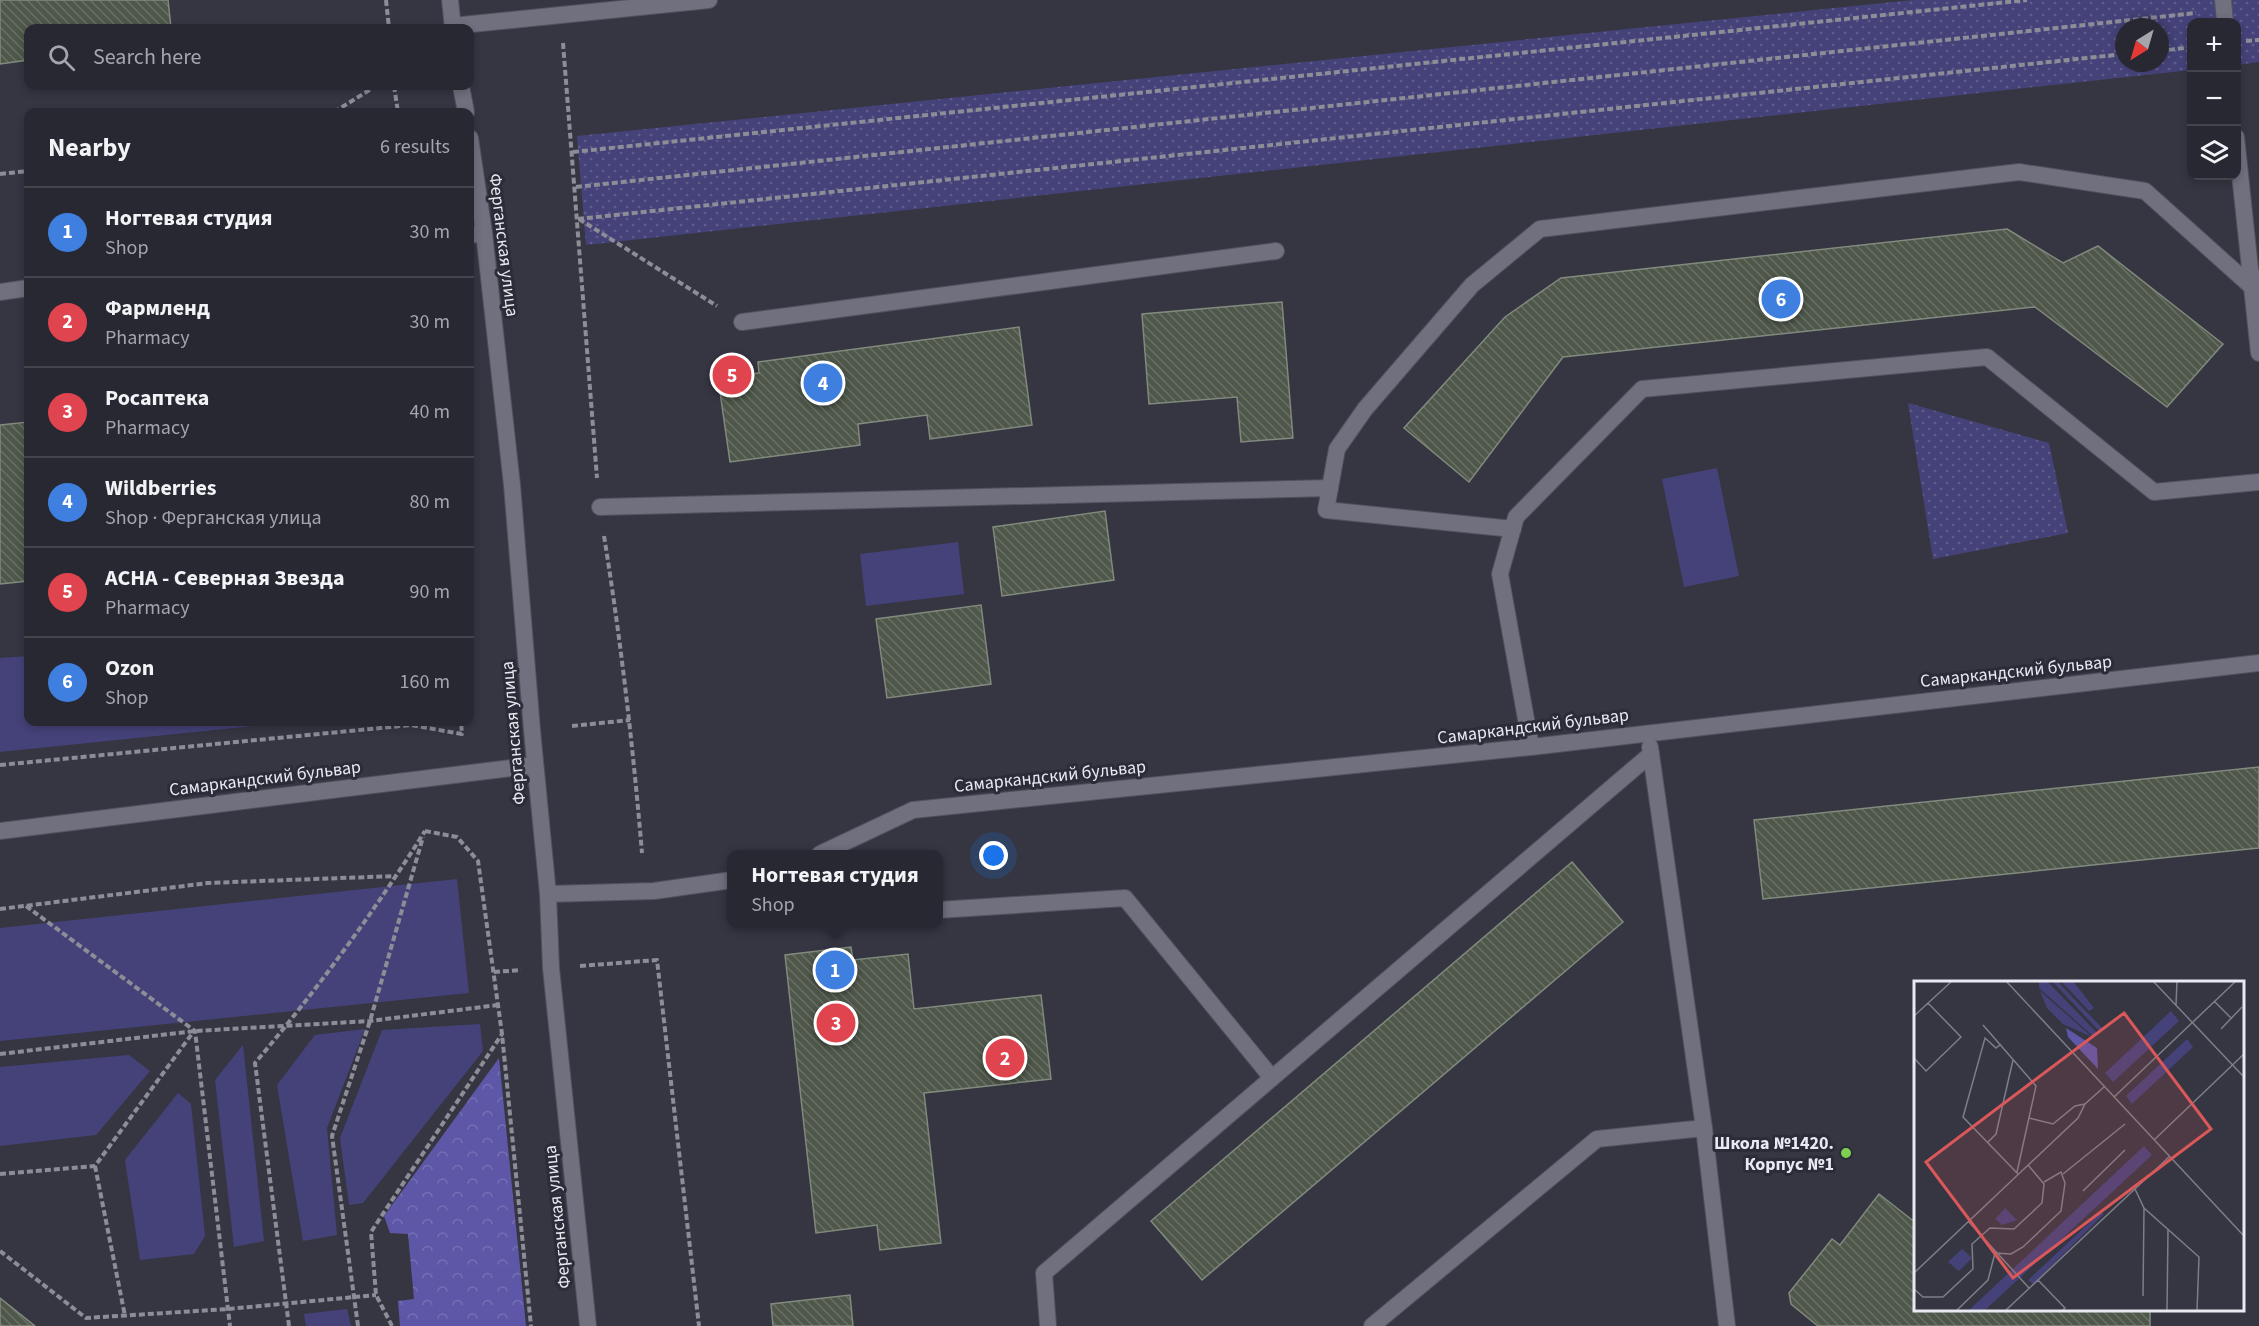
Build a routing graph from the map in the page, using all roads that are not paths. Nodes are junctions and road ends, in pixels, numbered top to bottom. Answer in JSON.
{"nodes":[{"id":1,"x":450,"y":0,"type":"edge"},
{"id":2,"x":709,"y":0,"type":"edge"},
{"id":3,"x":453,"y":24,"type":"edge"},
{"id":4,"x":474,"y":25,"type":"edge"},
{"id":5,"x":463,"y":90,"type":"edge"},
{"id":6,"x":465,"y":108,"type":"edge"},
{"id":7,"x":2241,"y":175,"type":"edge"},
{"id":8,"x":474,"y":193,"type":"edge"},
{"id":9,"x":477,"y":234,"type":"edge"},
{"id":10,"x":1276,"y":251,"type":"dead end"},
{"id":11,"x":2255,"y":282,"type":"edge"},
{"id":12,"x":24,"y":289,"type":"edge"},
{"id":13,"x":0,"y":292,"type":"edge"},
{"id":14,"x":742,"y":322,"type":"road end"},
{"id":15,"x":2259,"y":354,"type":"edge"},
{"id":16,"x":2259,"y":482,"type":"edge"},
{"id":17,"x":1330,"y":488,"type":"junction"},
{"id":18,"x":600,"y":507,"type":"dead end"},
{"id":19,"x":1513,"y":529,"type":"junction"},
{"id":20,"x":2259,"y":663,"type":"edge"},
{"id":21,"x":1648,"y":732,"type":"junction"},
{"id":22,"x":1531,"y":747,"type":"junction"},
{"id":23,"x":1651,"y":754,"type":"junction"},
{"id":24,"x":536,"y":765,"type":"junction"},
{"id":25,"x":0,"y":831,"type":"edge"},
{"id":26,"x":829,"y":850,"type":"edge"},
{"id":27,"x":727,"y":881,"type":"edge"},
{"id":28,"x":548,"y":894,"type":"junction"},
{"id":29,"x":943,"y":910,"type":"edge"},
{"id":30,"x":1272,"y":1078,"type":"junction"},
{"id":31,"x":1704,"y":1128,"type":"junction"},
{"id":32,"x":588,"y":1326,"type":"edge"},
{"id":33,"x":1048,"y":1326,"type":"edge"},
{"id":34,"x":1372,"y":1326,"type":"edge"},
{"id":35,"x":1727,"y":1326,"type":"edge"}],
"edges":[{"from":1,"to":3,"type":"street"},
{"from":2,"to":4,"type":"street"},
{"from":5,"to":6,"type":"street"},
{"from":7,"to":11,"type":"street"},
{"from":8,"to":9,"type":"street","name":"Ферганская улица"},
{"from":9,"to":24,"type":"street","name":"Ферганская улица"},
{"from":10,"to":14,"type":"street"},
{"from":11,"to":15,"type":"street"},
{"from":11,"to":17,"type":"street"},
{"from":12,"to":13,"type":"street"},
{"from":16,"to":19,"type":"street"},
{"from":17,"to":18,"type":"street"},
{"from":17,"to":19,"type":"street"},
{"from":19,"to":22,"type":"street"},
{"from":20,"to":21,"type":"street","name":"Самаркандский бульвар"},
{"from":21,"to":22,"type":"street","name":"Самаркандский бульвар"},
{"from":21,"to":23,"type":"street"},
{"from":22,"to":26,"type":"street","name":"Самаркандский бульвар"},
{"from":23,"to":30,"type":"street"},
{"from":23,"to":31,"type":"street"},
{"from":24,"to":25,"type":"street","name":"Самаркандский бульвар"},
{"from":24,"to":28,"type":"street","name":"Ферганская улица"},
{"from":27,"to":28,"type":"street"},
{"from":28,"to":32,"type":"street","name":"Ферганская улица"},
{"from":29,"to":30,"type":"street"},
{"from":30,"to":33,"type":"street"},
{"from":31,"to":34,"type":"street"},
{"from":31,"to":35,"type":"street"}]}
